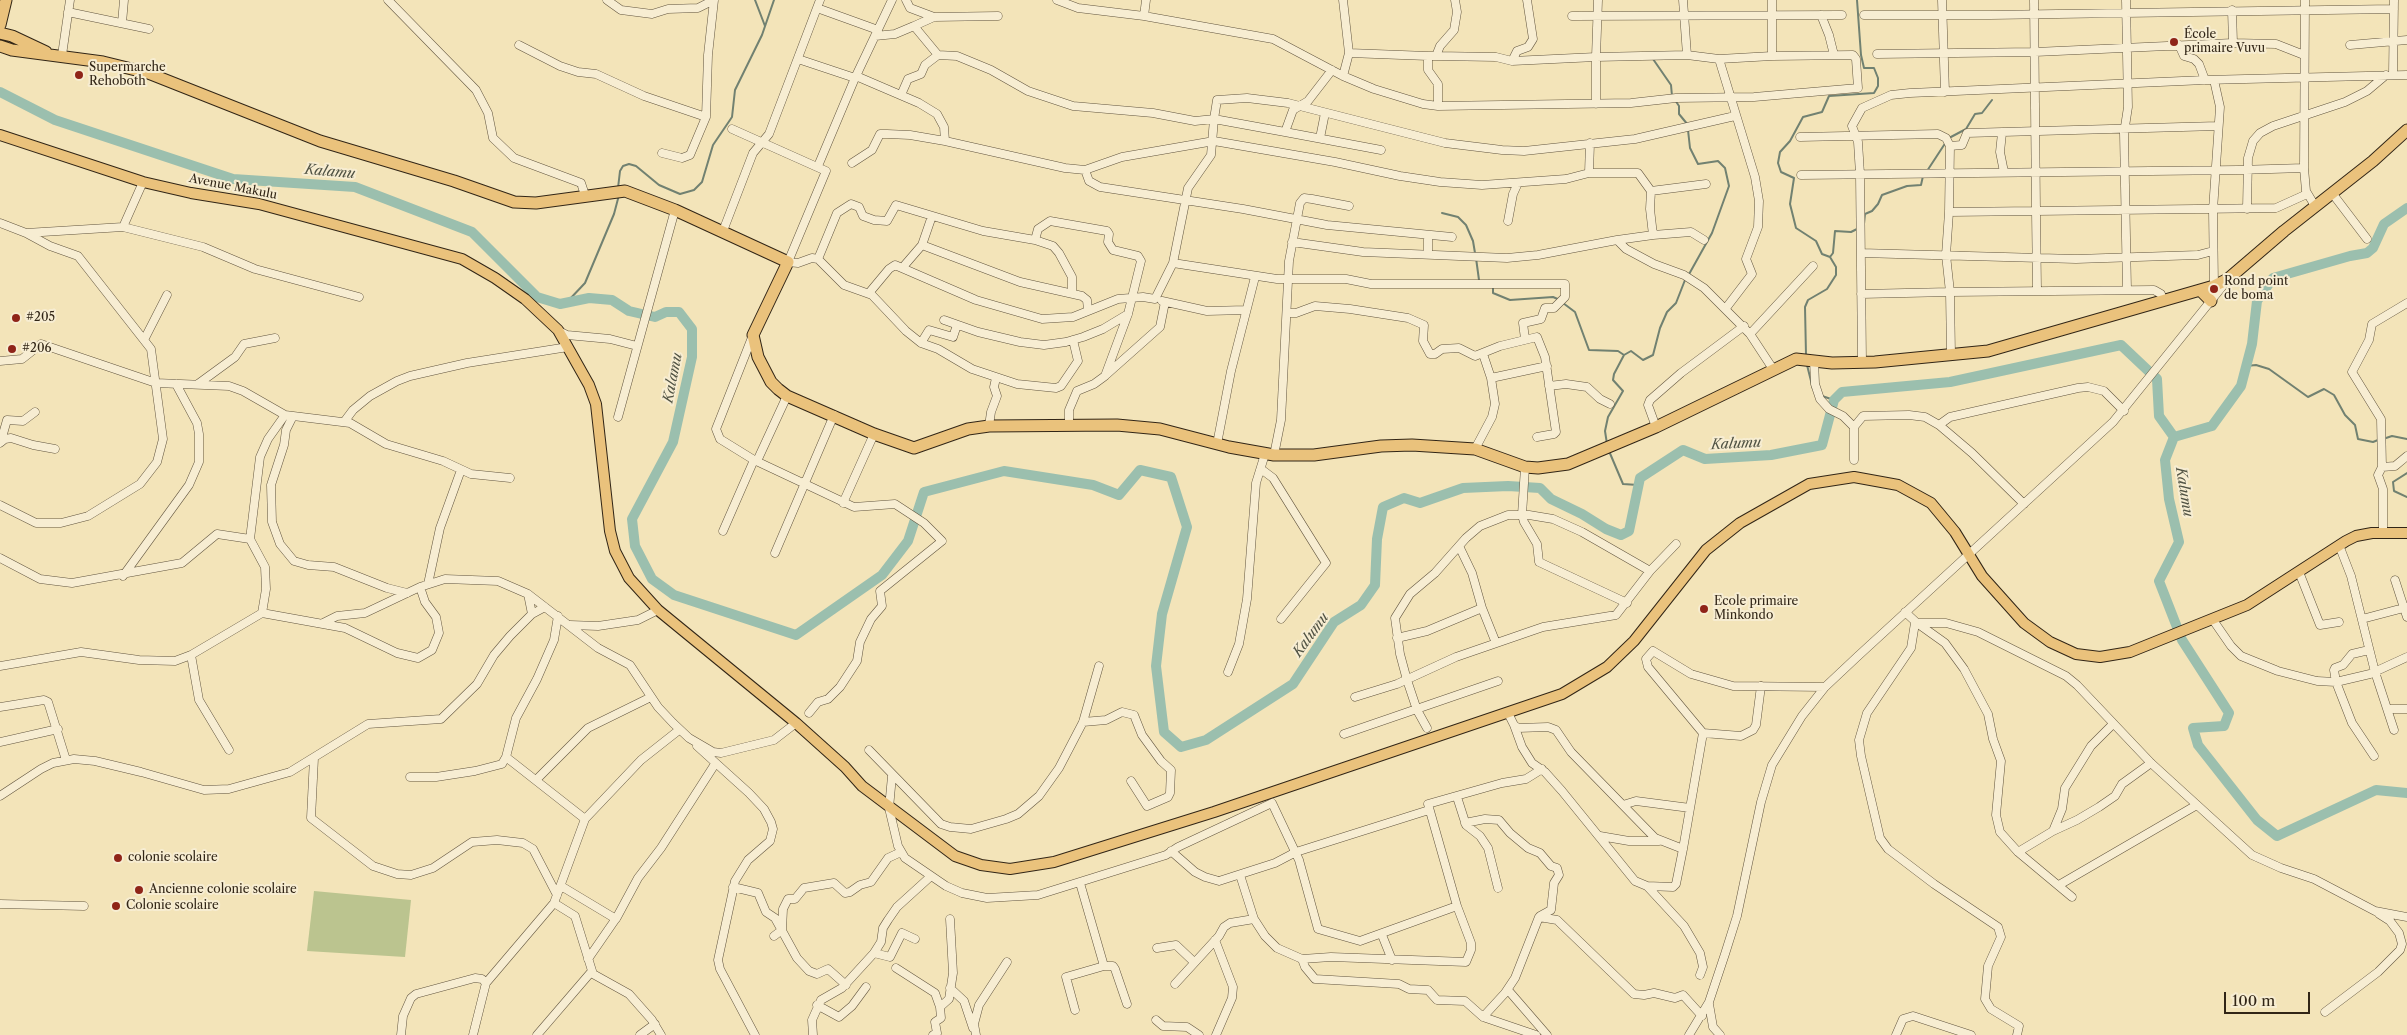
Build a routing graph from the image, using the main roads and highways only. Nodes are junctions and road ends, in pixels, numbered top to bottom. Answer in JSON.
{"nodes":[{"id":1,"x":6,"y":0,"type":"edge"},
{"id":2,"x":1,"y":21,"type":"edge"},
{"id":3,"x":6,"y":34,"type":"edge"},
{"id":4,"x":0,"y":46,"type":"edge"},
{"id":5,"x":12,"y":50,"type":"junction"},
{"id":6,"x":0,"y":53,"type":"edge"},
{"id":7,"x":50,"y":54,"type":"junction"},
{"id":8,"x":2407,"y":130,"type":"edge"},
{"id":9,"x":0,"y":135,"type":"edge"},
{"id":10,"x":2200,"y":290,"type":"junction"},
{"id":11,"x":2211,"y":300,"type":"road end"},
{"id":12,"x":2407,"y":533,"type":"edge"}],
"edges":[{"from":1,"to":2,"type":"highway"},
{"from":2,"to":3,"type":"highway"},
{"from":3,"to":7,"type":"highway"},
{"from":4,"to":5,"type":"highway"},
{"from":5,"to":6,"type":"highway"},
{"from":5,"to":7,"type":"highway"},
{"from":7,"to":10,"type":"highway"},
{"from":8,"to":10,"type":"highway"},
{"from":9,"to":12,"type":"main road","name":"Avenue Makulu"},
{"from":10,"to":11,"type":"highway"}]}
